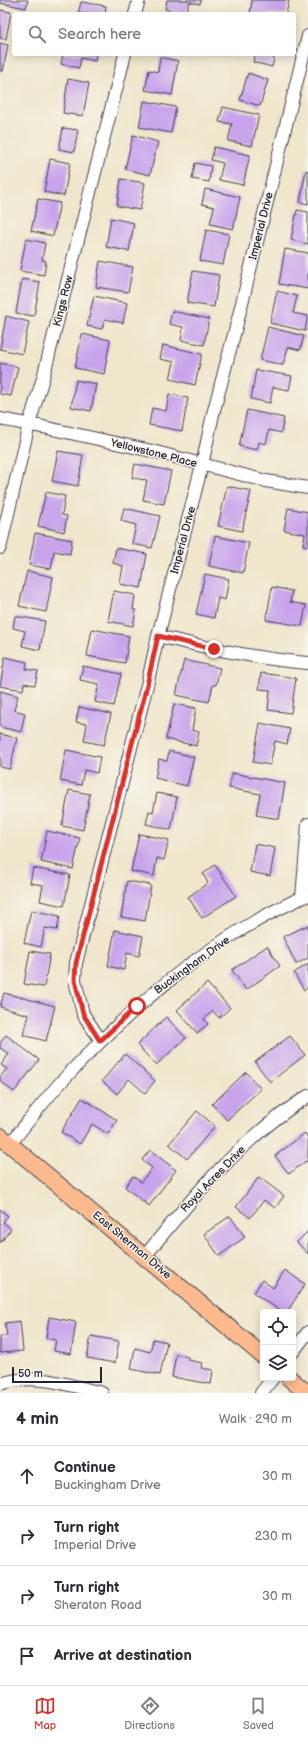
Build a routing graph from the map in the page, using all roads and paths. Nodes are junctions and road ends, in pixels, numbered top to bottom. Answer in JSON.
{"nodes":[{"id":1,"x":139,"y":0,"type":"edge"},
{"id":2,"x":136,"y":12,"type":"edge"},
{"id":3,"x":308,"y":36,"type":"edge"},
{"id":4,"x":124,"y":56,"type":"edge"},
{"id":5,"x":0,"y":419,"type":"edge"},
{"id":6,"x":29,"y":424,"type":"junction"},
{"id":7,"x":202,"y":465,"type":"junction"},
{"id":8,"x":308,"y":488,"type":"edge"},
{"id":9,"x":0,"y":548,"type":"edge"},
{"id":10,"x":158,"y":636,"type":"junction"},
{"id":11,"x":308,"y":663,"type":"edge"},
{"id":12,"x":308,"y":824,"type":"edge"},
{"id":13,"x":305,"y":896,"type":"edge"},
{"id":14,"x":100,"y":1041,"type":"junction"},
{"id":15,"x":308,"y":1096,"type":"edge"},
{"id":16,"x":5,"y":1140,"type":"edge"},
{"id":17,"x":145,"y":1256,"type":"junction"},
{"id":18,"x":308,"y":1332,"type":"edge"},
{"id":19,"x":296,"y":1348,"type":"edge"},
{"id":20,"x":260,"y":1353,"type":"edge"},
{"id":21,"x":271,"y":1381,"type":"edge"},
{"id":22,"x":293,"y":1381,"type":"edge"},
{"id":23,"x":0,"y":1384,"type":"edge"},
{"id":24,"x":102,"y":1393,"type":"edge"},
{"id":25,"x":261,"y":1393,"type":"edge"},
{"id":26,"x":307,"y":1393,"type":"edge"}],
"edges":[{"from":1,"to":2,"type":"street"},
{"from":3,"to":7,"type":"street","name":"Imperial Drive"},
{"from":4,"to":6,"type":"street","name":"Kings Row"},
{"from":5,"to":6,"type":"street","name":"Yellowstone Place"},
{"from":6,"to":7,"type":"street","name":"Yellowstone Place"},
{"from":6,"to":9,"type":"street","name":"Kings Row"},
{"from":7,"to":8,"type":"street","name":"Yellowstone Place"},
{"from":7,"to":10,"type":"street","name":"Imperial Drive"},
{"from":10,"to":11,"type":"street"},
{"from":10,"to":14,"type":"street","name":"Imperial Drive"},
{"from":12,"to":13,"type":"street"},
{"from":13,"to":14,"type":"street","name":"Buckingham Drive"},
{"from":14,"to":16,"type":"street","name":"Buckingham Drive"},
{"from":15,"to":17,"type":"street","name":"Royal Acres Drive"},
{"from":16,"to":17,"type":"main road","name":"East Sherman Drive"},
{"from":17,"to":20,"type":"main road","name":"East Sherman Drive"},
{"from":18,"to":19,"type":"street"},
{"from":21,"to":25,"type":"street"},
{"from":22,"to":26,"type":"main road"},
{"from":23,"to":24,"type":"street"}]}
